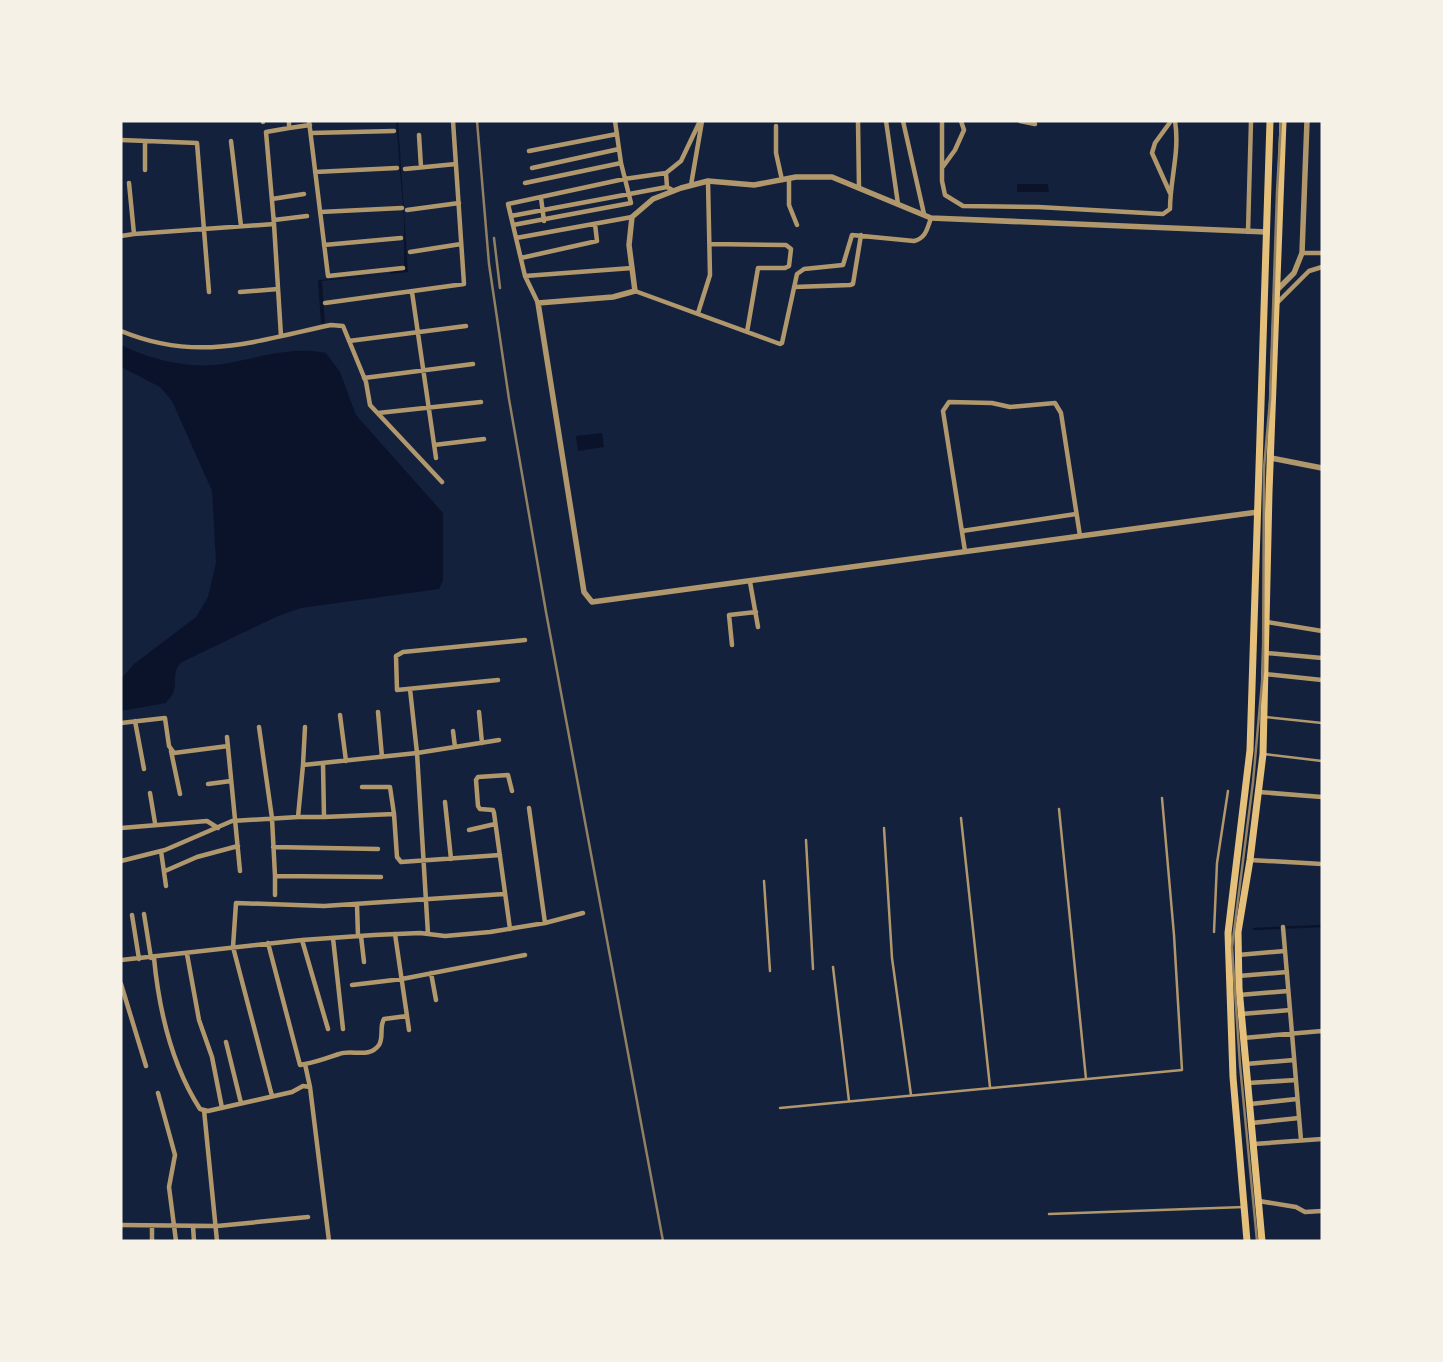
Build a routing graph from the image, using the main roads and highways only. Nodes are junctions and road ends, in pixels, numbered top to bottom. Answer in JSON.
{"nodes":[{"id":1,"x":1270,"y":121,"type":"edge"},
{"id":2,"x":1283,"y":121,"type":"edge"},
{"id":3,"x":1235,"y":868,"type":"junction"},
{"id":4,"x":1248,"y":870,"type":"junction"},
{"id":5,"x":1247,"y":1241,"type":"edge"},
{"id":6,"x":1262,"y":1241,"type":"edge"}],
"edges":[{"from":1,"to":3,"type":"main road"},
{"from":2,"to":4,"type":"main road"},
{"from":3,"to":4,"type":"main road"},
{"from":3,"to":5,"type":"main road"},
{"from":4,"to":6,"type":"main road"}]}
